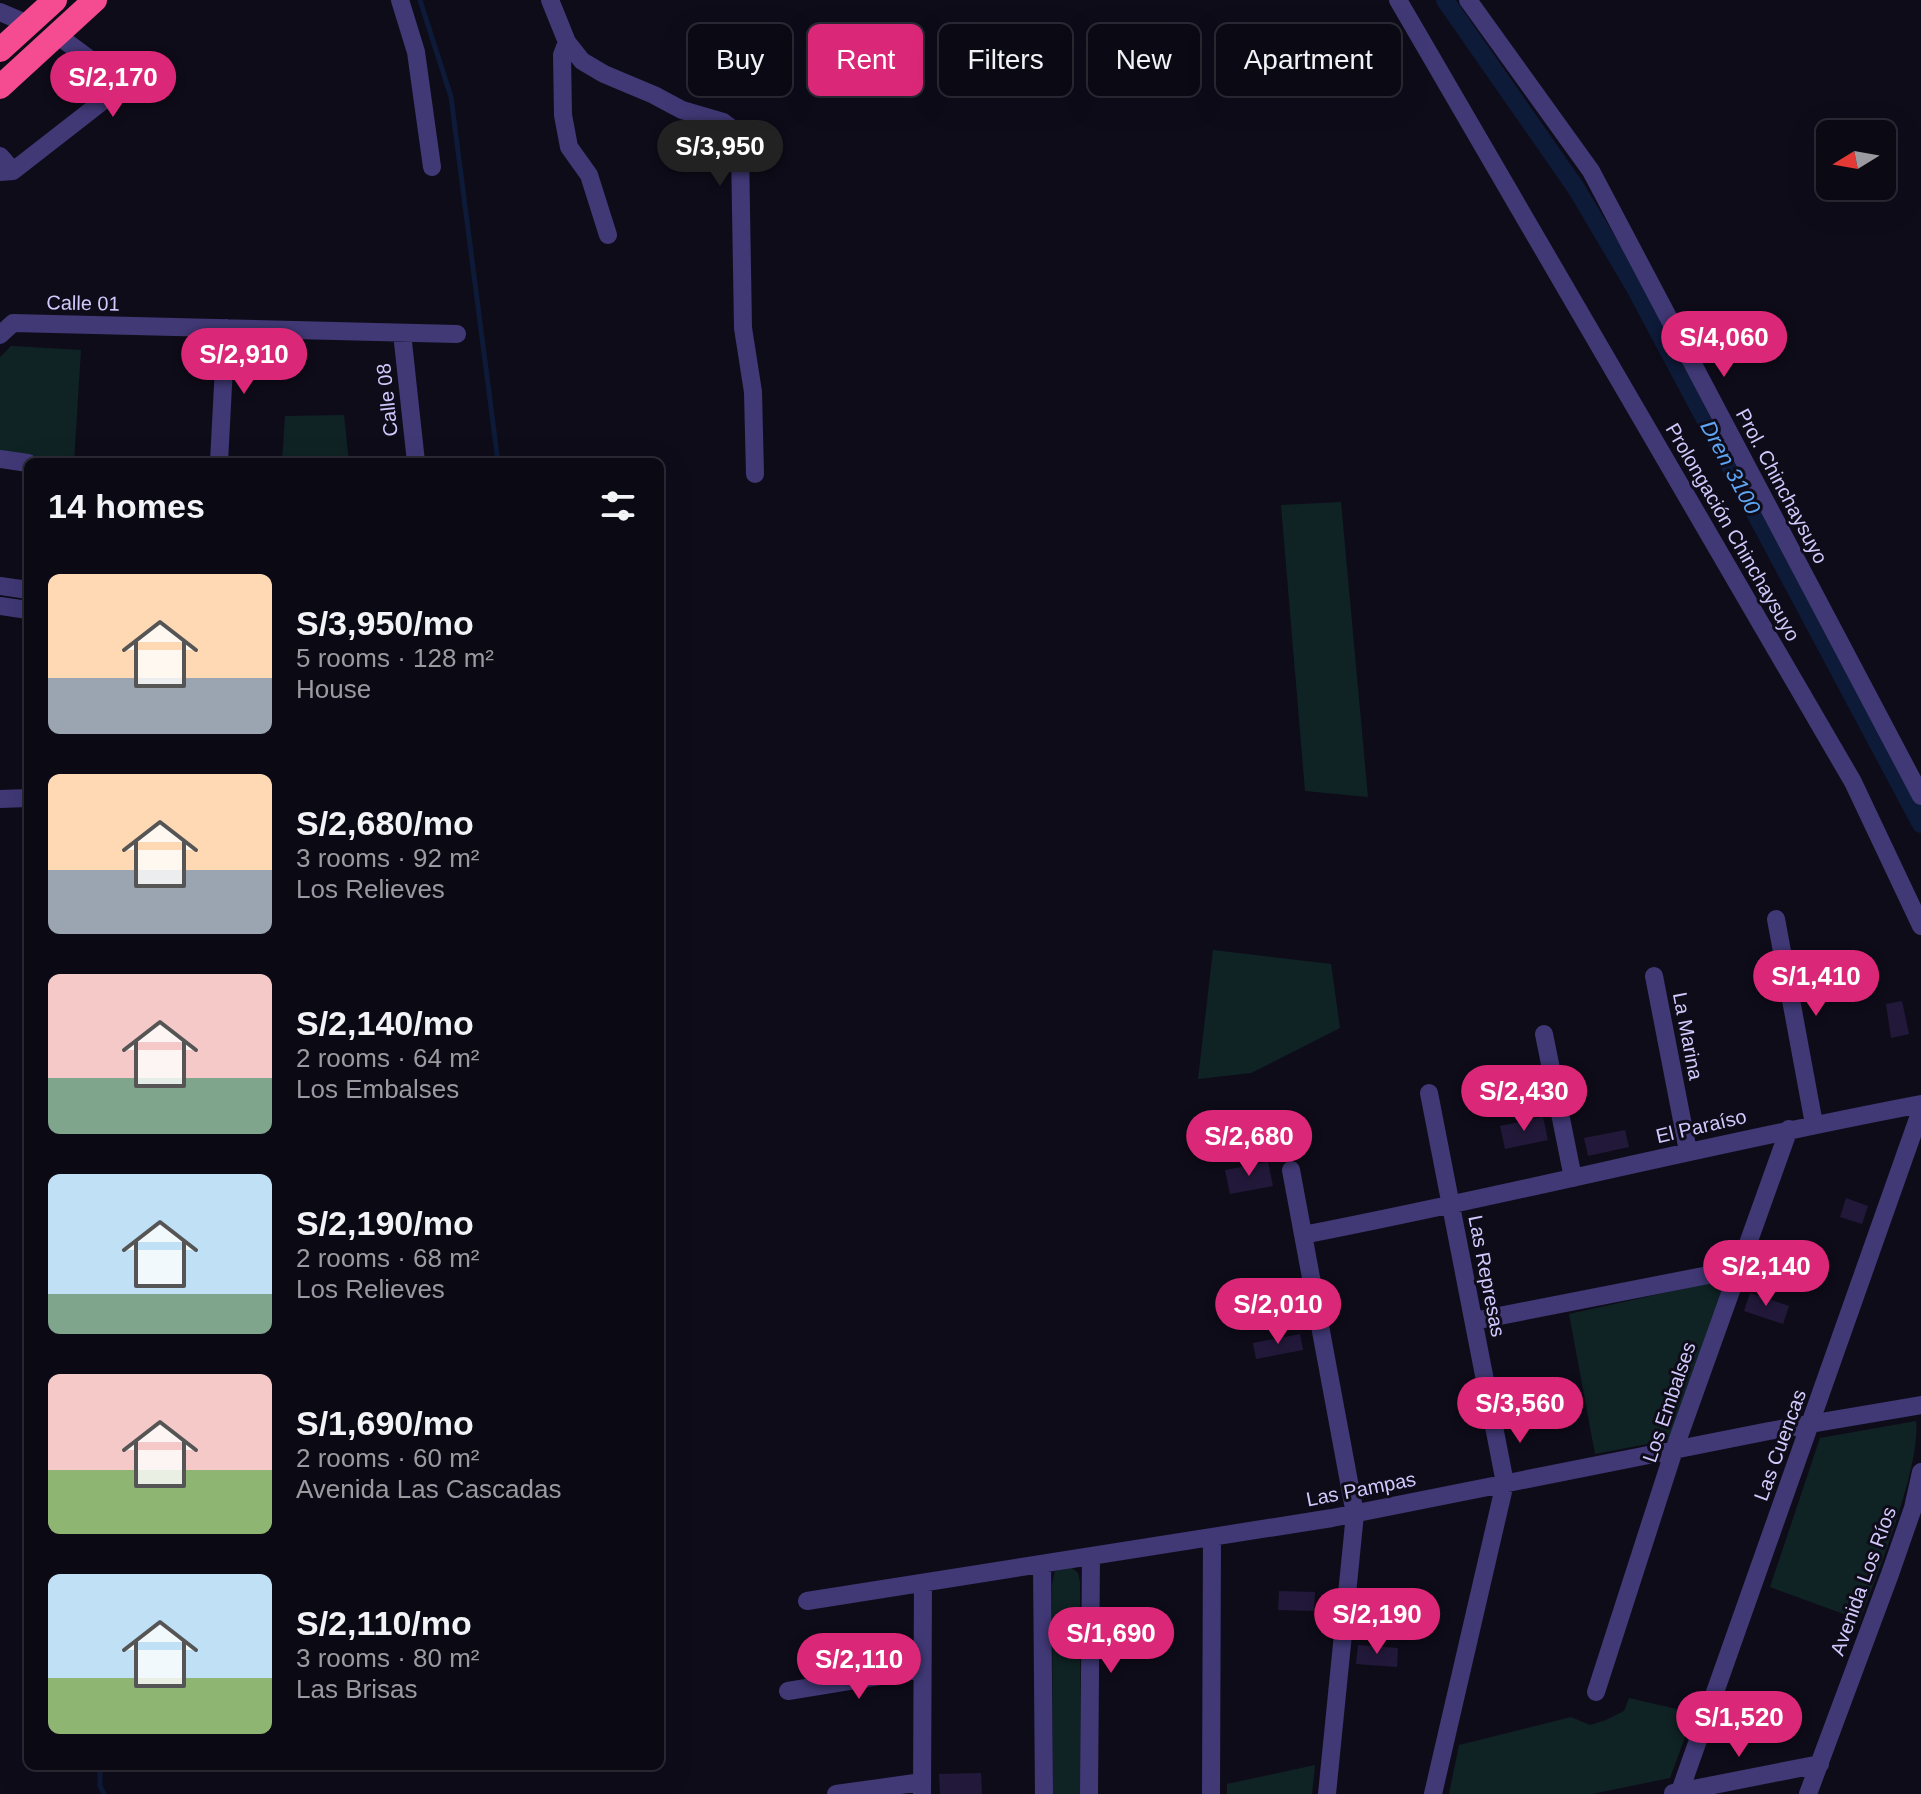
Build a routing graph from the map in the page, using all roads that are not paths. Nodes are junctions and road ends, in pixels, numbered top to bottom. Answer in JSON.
{"nodes":[{"id":1,"x":55,"y":0,"type":"edge"},
{"id":2,"x":95,"y":0,"type":"edge"},
{"id":3,"x":400,"y":0,"type":"edge"},
{"id":4,"x":550,"y":0,"type":"edge"},
{"id":5,"x":1398,"y":0,"type":"edge"},
{"id":6,"x":1468,"y":0,"type":"edge"},
{"id":7,"x":0,"y":12,"type":"edge"},
{"id":8,"x":28,"y":24,"type":"junction"},
{"id":9,"x":57,"y":35,"type":"junction"},
{"id":10,"x":567,"y":42,"type":"junction"},
{"id":11,"x":0,"y":50,"type":"edge"},
{"id":12,"x":0,"y":87,"type":"edge"},
{"id":13,"x":0,"y":156,"type":"edge"},
{"id":14,"x":432,"y":167,"type":"dead end"},
{"id":15,"x":7,"y":172,"type":"edge"},
{"id":16,"x":608,"y":235,"type":"dead end"},
{"id":17,"x":226,"y":328,"type":"junction"},
{"id":18,"x":402,"y":333,"type":"junction"},
{"id":19,"x":457,"y":334,"type":"dead end"},
{"id":20,"x":0,"y":335,"type":"edge"},
{"id":21,"x":219,"y":458,"type":"edge"},
{"id":22,"x":416,"y":458,"type":"edge"},
{"id":23,"x":0,"y":459,"type":"edge"},
{"id":24,"x":24,"y":462,"type":"edge"},
{"id":25,"x":755,"y":474,"type":"dead end"},
{"id":26,"x":0,"y":586,"type":"edge"},
{"id":27,"x":24,"y":589,"type":"edge"},
{"id":28,"x":0,"y":606,"type":"edge"},
{"id":29,"x":24,"y":609,"type":"edge"},
{"id":30,"x":1921,"y":796,"type":"edge"},
{"id":31,"x":24,"y":798,"type":"edge"},
{"id":32,"x":0,"y":799,"type":"edge"},
{"id":33,"x":1776,"y":919,"type":"dead end"},
{"id":34,"x":1921,"y":926,"type":"edge"},
{"id":35,"x":1654,"y":976,"type":"dead end"},
{"id":36,"x":1544,"y":1034,"type":"dead end"},
{"id":37,"x":1429,"y":1093,"type":"dead end"},
{"id":38,"x":1921,"y":1107,"type":"edge"},
{"id":39,"x":1814,"y":1124,"type":"junction"},
{"id":40,"x":1789,"y":1129,"type":"junction"},
{"id":41,"x":1688,"y":1151,"type":"junction"},
{"id":42,"x":1291,"y":1170,"type":"dead end"},
{"id":43,"x":1573,"y":1178,"type":"junction"},
{"id":44,"x":1451,"y":1205,"type":"junction"},
{"id":45,"x":1303,"y":1235,"type":"junction"},
{"id":46,"x":1739,"y":1269,"type":"junction"},
{"id":47,"x":1474,"y":1321,"type":"junction"},
{"id":48,"x":1921,"y":1405,"type":"edge"},
{"id":49,"x":1811,"y":1424,"type":"junction"},
{"id":50,"x":1674,"y":1450,"type":"junction"},
{"id":51,"x":1921,"y":1472,"type":"edge"},
{"id":52,"x":1505,"y":1483,"type":"junction"},
{"id":53,"x":1355,"y":1514,"type":"junction"},
{"id":54,"x":1212,"y":1537,"type":"junction"},
{"id":55,"x":1091,"y":1556,"type":"junction"},
{"id":56,"x":1042,"y":1564,"type":"junction"},
{"id":57,"x":923,"y":1583,"type":"junction"},
{"id":58,"x":807,"y":1601,"type":"dead end"},
{"id":59,"x":922,"y":1669,"type":"junction"},
{"id":60,"x":788,"y":1691,"type":"dead end"},
{"id":61,"x":1596,"y":1692,"type":"dead end"},
{"id":62,"x":1820,"y":1764,"type":"junction"},
{"id":63,"x":922,"y":1788,"type":"edge"},
{"id":64,"x":1675,"y":1793,"type":"edge"},
{"id":65,"x":836,"y":1794,"type":"edge"},
{"id":66,"x":1044,"y":1794,"type":"edge"},
{"id":67,"x":1089,"y":1794,"type":"edge"},
{"id":68,"x":1211,"y":1794,"type":"edge"},
{"id":69,"x":1327,"y":1794,"type":"edge"},
{"id":70,"x":1433,"y":1794,"type":"edge"},
{"id":71,"x":1808,"y":1794,"type":"edge"}],
"edges":[{"from":1,"to":8,"type":"highway"},
{"from":2,"to":9,"type":"highway"},
{"from":3,"to":14,"type":"street"},
{"from":4,"to":10,"type":"street"},
{"from":5,"to":34,"type":"street","name":"Prolongación Chinchaysuyo"},
{"from":6,"to":30,"type":"street","name":"Prol. Chinchaysuyo"},
{"from":7,"to":8,"type":"street"},
{"from":8,"to":11,"type":"highway"},
{"from":9,"to":12,"type":"highway"},
{"from":9,"to":15,"type":"street"},
{"from":10,"to":16,"type":"street"},
{"from":10,"to":25,"type":"street"},
{"from":13,"to":15,"type":"street"},
{"from":17,"to":18,"type":"street","name":"Calle 01"},
{"from":17,"to":20,"type":"street","name":"Calle 01"},
{"from":17,"to":21,"type":"street"},
{"from":18,"to":19,"type":"street","name":"Calle 01"},
{"from":18,"to":22,"type":"street","name":"Calle 08"},
{"from":23,"to":24,"type":"street"},
{"from":26,"to":27,"type":"street"},
{"from":28,"to":29,"type":"street"},
{"from":31,"to":32,"type":"street"},
{"from":33,"to":39,"type":"street"},
{"from":35,"to":41,"type":"street","name":"La Marina"},
{"from":36,"to":43,"type":"street"},
{"from":37,"to":44,"type":"street","name":"Las Represas"},
{"from":38,"to":39,"type":"street","name":"El Paraíso"},
{"from":38,"to":49,"type":"street","name":"Las Cuencas"},
{"from":39,"to":40,"type":"street","name":"El Paraíso"},
{"from":40,"to":41,"type":"street","name":"El Paraíso"},
{"from":40,"to":46,"type":"street","name":"Los Embalses"},
{"from":41,"to":43,"type":"street","name":"El Paraíso"},
{"from":42,"to":45,"type":"street"},
{"from":43,"to":44,"type":"street","name":"El Paraíso"},
{"from":44,"to":45,"type":"street","name":"El Paraíso"},
{"from":44,"to":47,"type":"street","name":"Las Represas"},
{"from":45,"to":53,"type":"street"},
{"from":46,"to":47,"type":"street"},
{"from":46,"to":50,"type":"street","name":"Los Embalses"},
{"from":47,"to":52,"type":"street","name":"Las Represas"},
{"from":48,"to":49,"type":"street","name":"Las Pampas"},
{"from":49,"to":50,"type":"street","name":"Las Pampas"},
{"from":49,"to":64,"type":"street","name":"Las Cuencas"},
{"from":50,"to":52,"type":"street","name":"Las Pampas"},
{"from":50,"to":61,"type":"street","name":"Los Embalses"},
{"from":51,"to":62,"type":"street","name":"Avenida Los Ríos"},
{"from":52,"to":53,"type":"street","name":"Las Pampas"},
{"from":52,"to":70,"type":"street","name":"Las Represas"},
{"from":53,"to":54,"type":"street","name":"Las Pampas"},
{"from":53,"to":69,"type":"street"},
{"from":54,"to":55,"type":"street","name":"Las Pampas"},
{"from":54,"to":68,"type":"street"},
{"from":55,"to":56,"type":"street","name":"Las Pampas"},
{"from":55,"to":67,"type":"street"},
{"from":56,"to":57,"type":"street","name":"Las Pampas"},
{"from":56,"to":66,"type":"street"},
{"from":57,"to":58,"type":"street","name":"Las Pampas"},
{"from":57,"to":59,"type":"street"},
{"from":59,"to":60,"type":"street"},
{"from":59,"to":63,"type":"street"},
{"from":62,"to":64,"type":"street"},
{"from":62,"to":71,"type":"street","name":"Avenida Los Ríos"},
{"from":63,"to":65,"type":"street"}]}
